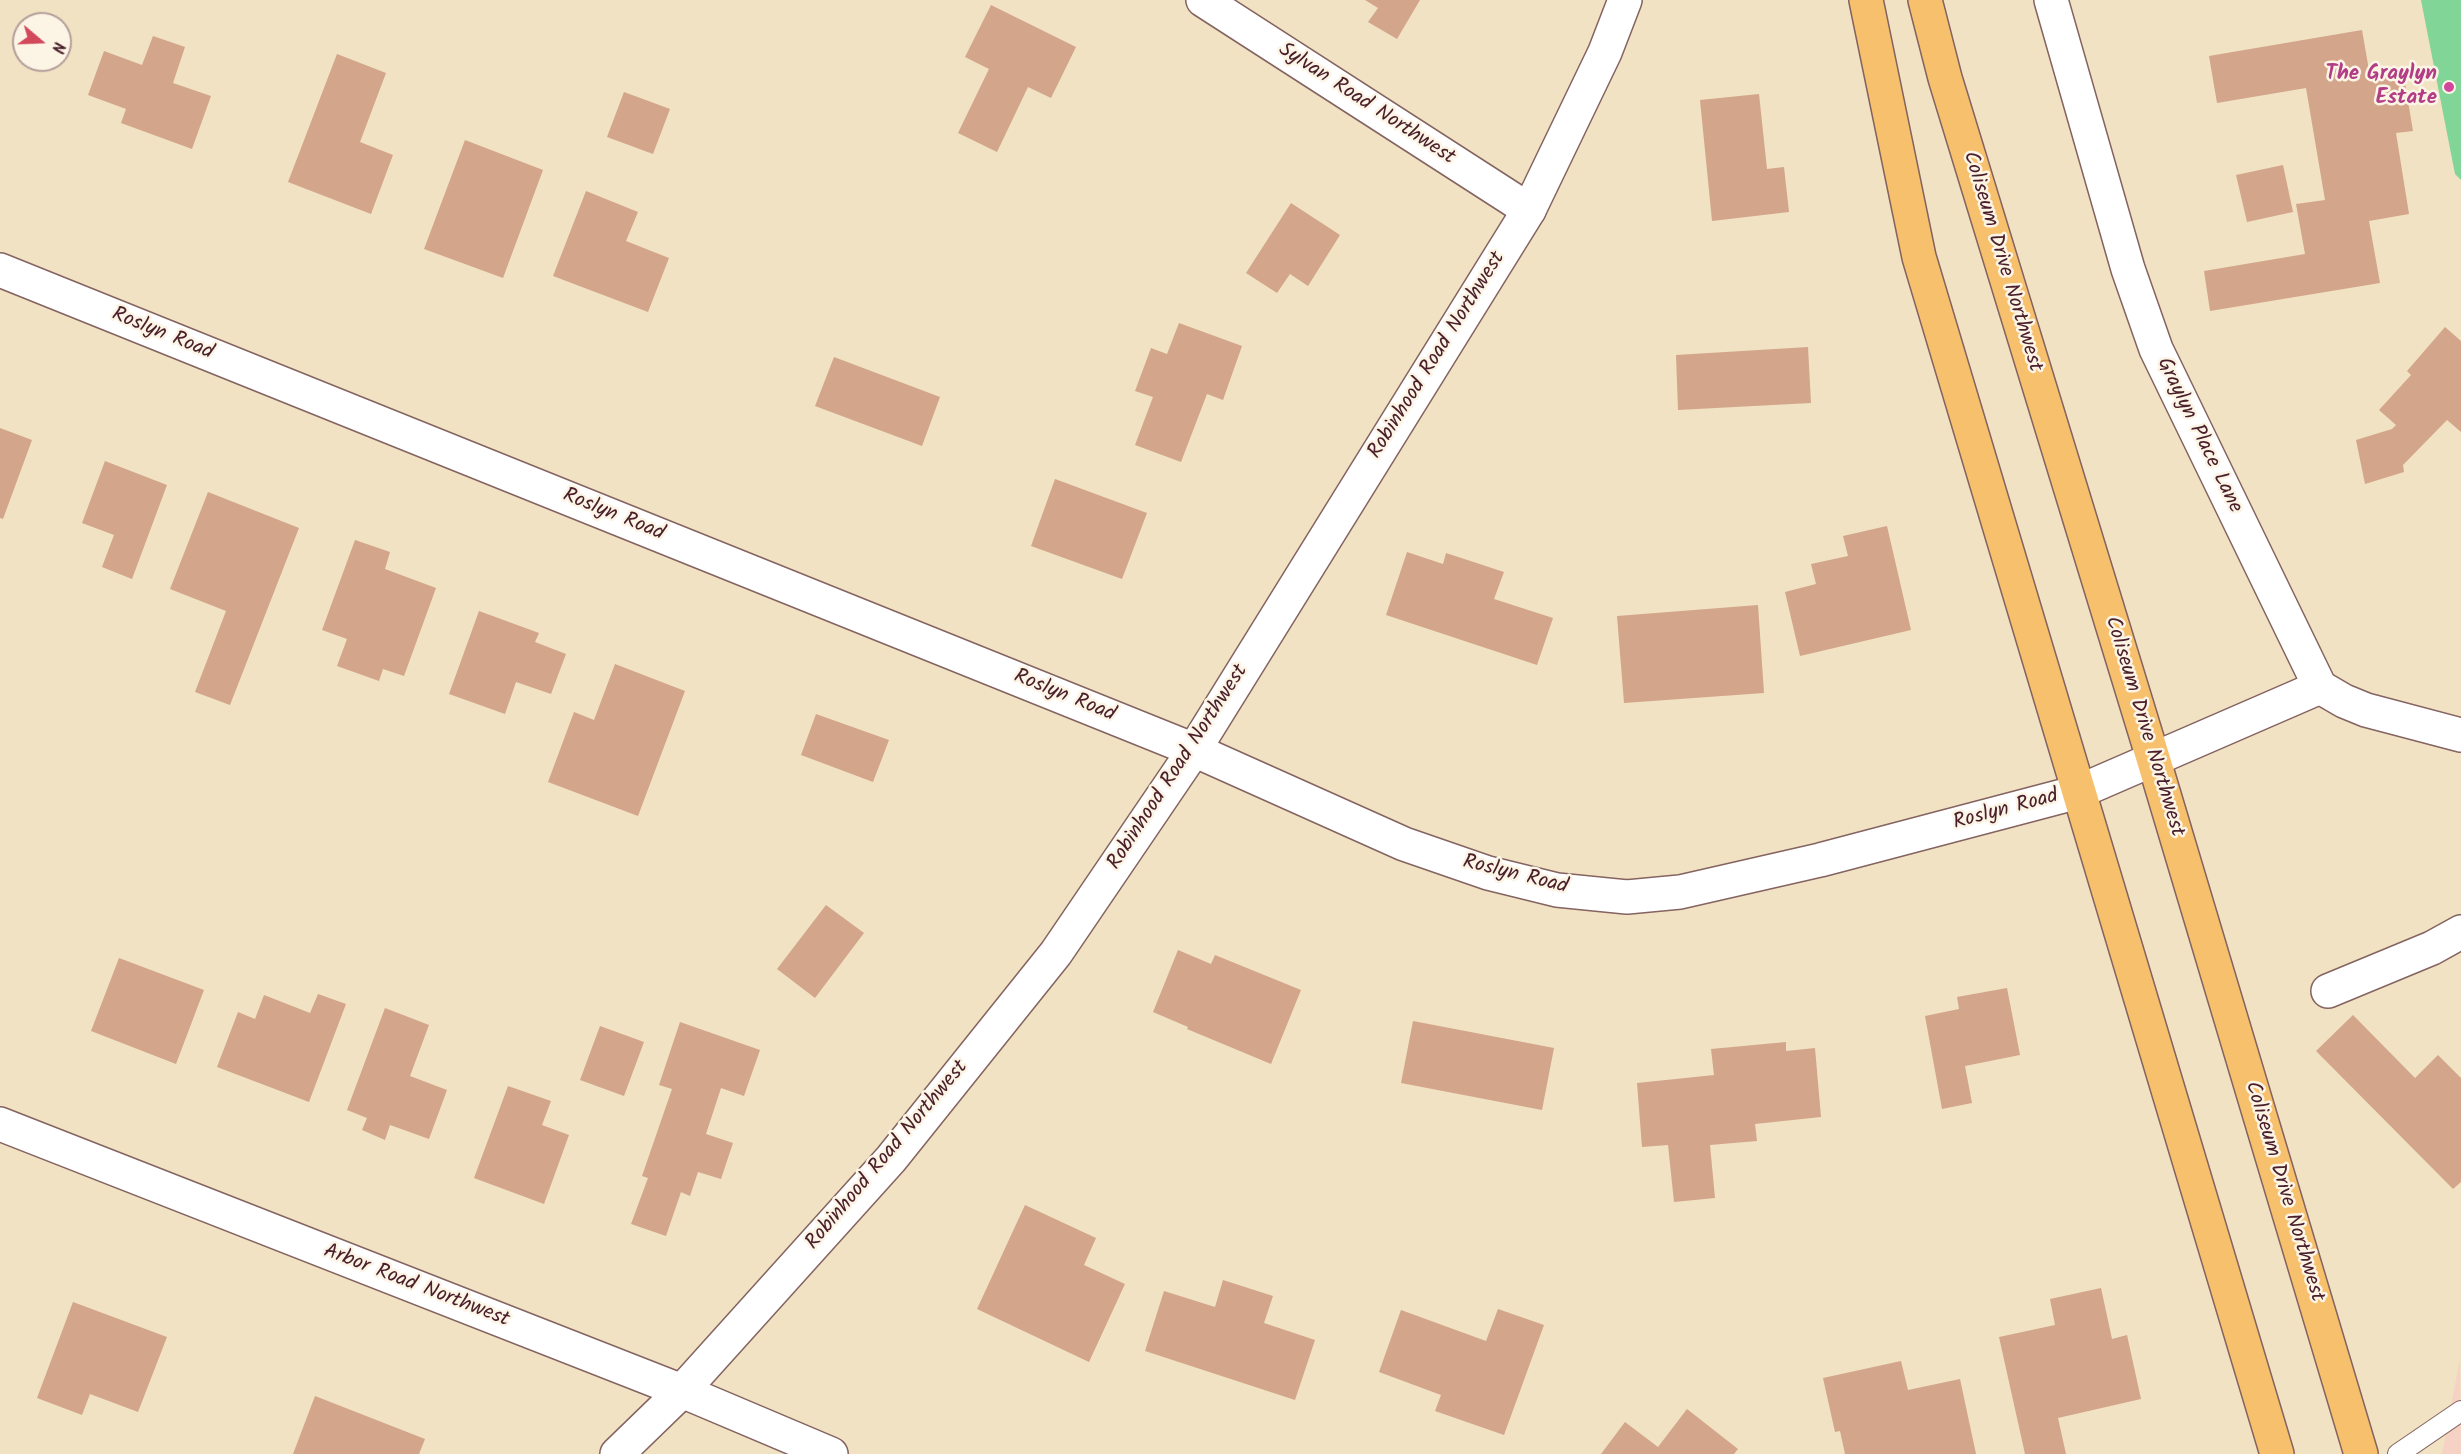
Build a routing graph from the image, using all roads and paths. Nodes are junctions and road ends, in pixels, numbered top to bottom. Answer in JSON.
{"nodes":[{"id":1,"x":1203,"y":0,"type":"edge"},
{"id":2,"x":1625,"y":0,"type":"edge"},
{"id":3,"x":1866,"y":0,"type":"edge"},
{"id":4,"x":1925,"y":0,"type":"edge"},
{"id":5,"x":2051,"y":0,"type":"edge"},
{"id":6,"x":1529,"y":210,"type":"junction"},
{"id":7,"x":0,"y":270,"type":"edge"},
{"id":8,"x":2320,"y":687,"type":"junction"},
{"id":9,"x":2461,"y":735,"type":"edge"},
{"id":10,"x":1194,"y":750,"type":"junction"},
{"id":11,"x":2153,"y":758,"type":"junction"},
{"id":12,"x":2078,"y":792,"type":"junction"},
{"id":13,"x":2461,"y":932,"type":"edge"},
{"id":14,"x":2328,"y":991,"type":"dead end"},
{"id":15,"x":0,"y":1124,"type":"edge"},
{"id":16,"x":682,"y":1391,"type":"junction"},
{"id":17,"x":2461,"y":1411,"type":"edge"},
{"id":18,"x":617,"y":1454,"type":"edge"},
{"id":19,"x":831,"y":1454,"type":"edge"},
{"id":20,"x":2277,"y":1454,"type":"edge"},
{"id":21,"x":2361,"y":1454,"type":"edge"},
{"id":22,"x":2398,"y":1454,"type":"edge"}],
"edges":[{"from":1,"to":6,"type":"street","name":"Sylvan Road Northwest"},
{"from":2,"to":6,"type":"street","name":"Robinhood Road Northwest"},
{"from":3,"to":12,"type":"main road"},
{"from":4,"to":11,"type":"main road","name":"Coliseum Drive Northwest"},
{"from":5,"to":8,"type":"street","name":"Graylyn Place Lane"},
{"from":6,"to":10,"type":"street","name":"Robinhood Road Northwest"},
{"from":7,"to":10,"type":"street","name":"Roslyn Road"},
{"from":8,"to":9,"type":"street"},
{"from":8,"to":11,"type":"street"},
{"from":10,"to":12,"type":"street","name":"Roslyn Road"},
{"from":10,"to":16,"type":"street","name":"Robinhood Road Northwest"},
{"from":11,"to":12,"type":"street","name":"Roslyn Road"},
{"from":11,"to":21,"type":"main road","name":"Coliseum Drive Northwest"},
{"from":12,"to":20,"type":"main road"},
{"from":13,"to":14,"type":"street"},
{"from":15,"to":16,"type":"street","name":"Arbor Road Northwest"},
{"from":16,"to":18,"type":"street","name":"Robinhood Road Northwest"},
{"from":16,"to":19,"type":"street","name":"Arbor Road Northwest"},
{"from":17,"to":22,"type":"lane"}]}
